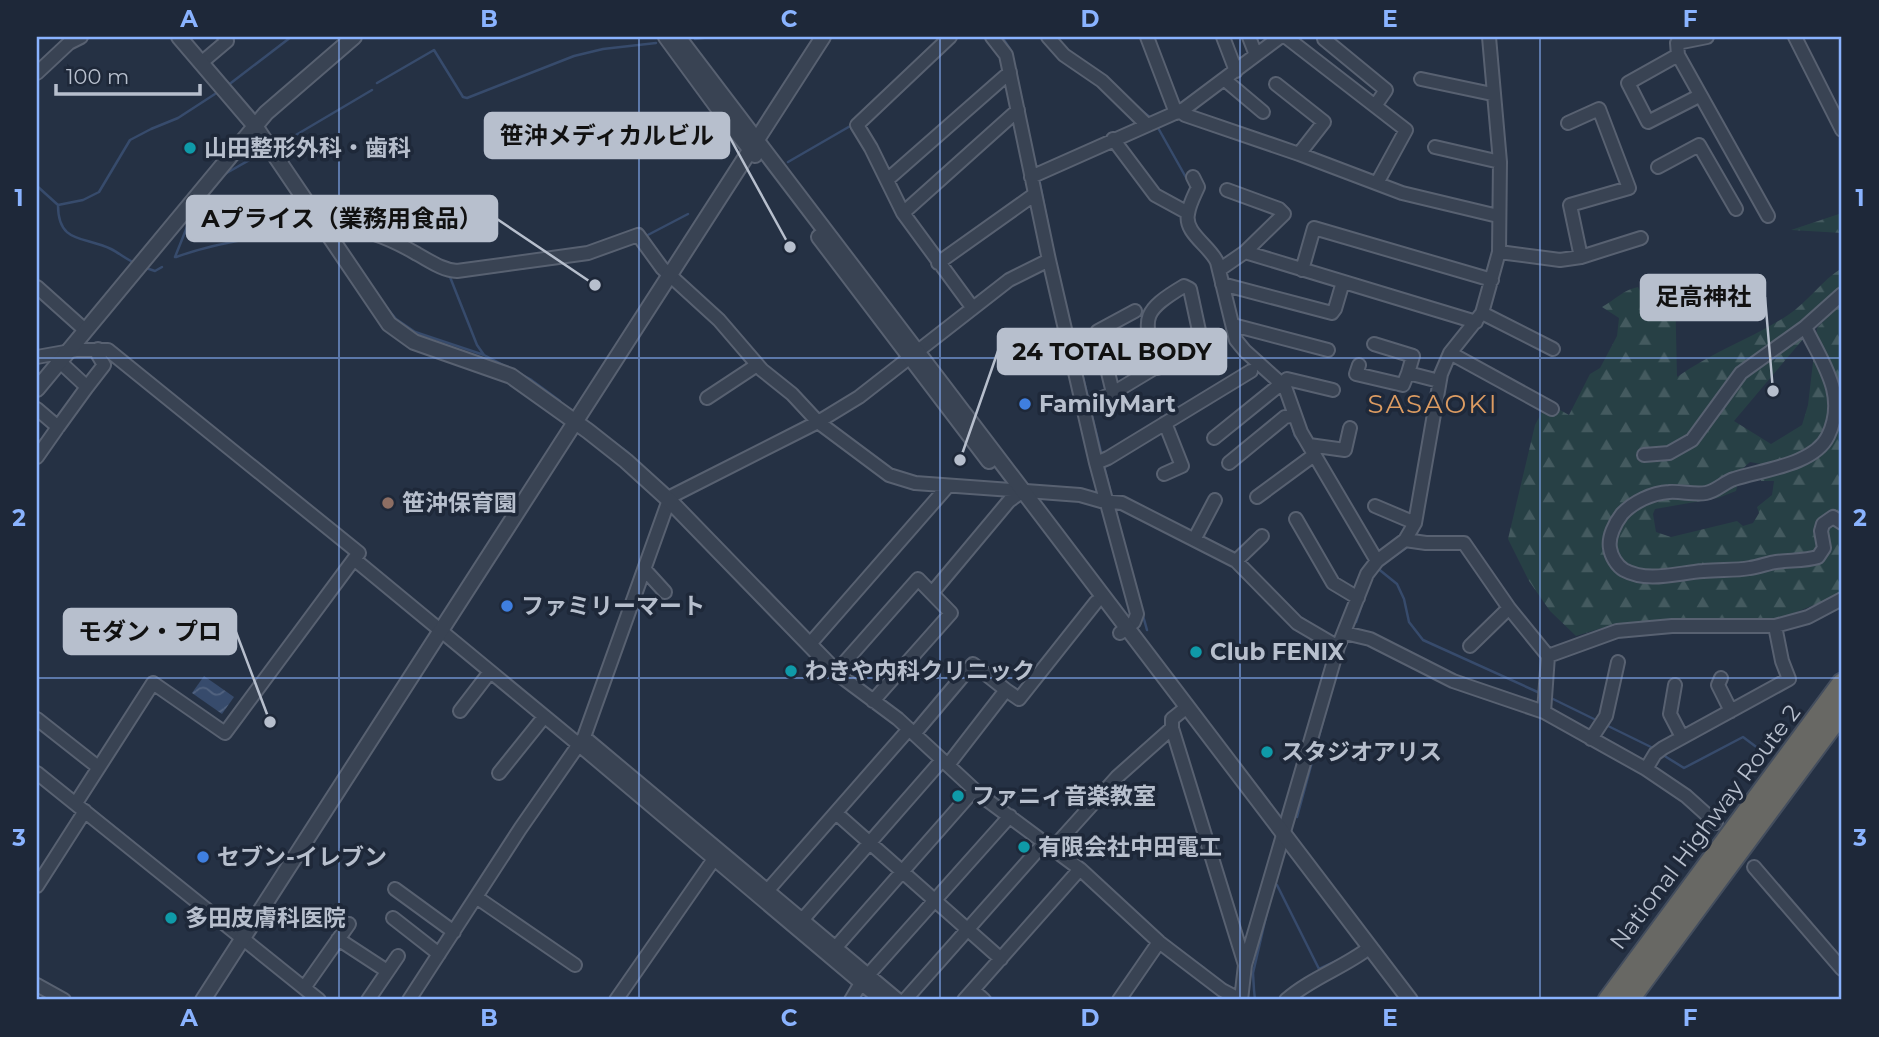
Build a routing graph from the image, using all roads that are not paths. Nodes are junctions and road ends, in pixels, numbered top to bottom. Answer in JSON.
{"nodes":[{"id":1,"x":81,"y":37,"type":"edge"},
{"id":2,"x":179,"y":37,"type":"edge"},
{"id":3,"x":224,"y":37,"type":"edge"},
{"id":4,"x":355,"y":37,"type":"edge"},
{"id":5,"x":666,"y":37,"type":"edge"},
{"id":6,"x":678,"y":37,"type":"edge"},
{"id":7,"x":823,"y":37,"type":"edge"},
{"id":8,"x":950,"y":37,"type":"edge"},
{"id":9,"x":992,"y":37,"type":"edge"},
{"id":10,"x":1048,"y":37,"type":"edge"},
{"id":11,"x":1147,"y":37,"type":"edge"},
{"id":12,"x":1223,"y":37,"type":"edge"},
{"id":13,"x":1249,"y":37,"type":"edge"},
{"id":14,"x":1280,"y":37,"type":"edge"},
{"id":15,"x":1286,"y":37,"type":"edge"},
{"id":16,"x":1489,"y":37,"type":"edge"},
{"id":17,"x":1707,"y":37,"type":"edge"},
{"id":18,"x":1795,"y":37,"type":"edge"},
{"id":19,"x":1324,"y":39,"type":"dead end"},
{"id":20,"x":1256,"y":55,"type":"junction"},
{"id":21,"x":1678,"y":55,"type":"junction"},
{"id":22,"x":201,"y":63,"type":"junction"},
{"id":23,"x":1236,"y":71,"type":"junction"},
{"id":24,"x":1010,"y":72,"type":"junction"},
{"id":25,"x":37,"y":73,"type":"edge"},
{"id":26,"x":1421,"y":79,"type":"dead end"},
{"id":27,"x":1225,"y":80,"type":"junction"},
{"id":28,"x":1276,"y":83,"type":"dead end"},
{"id":29,"x":1492,"y":94,"type":"junction"},
{"id":30,"x":1699,"y":96,"type":"junction"},
{"id":31,"x":1376,"y":106,"type":"junction"},
{"id":32,"x":1018,"y":110,"type":"junction"},
{"id":33,"x":1178,"y":112,"type":"junction"},
{"id":34,"x":1263,"y":112,"type":"dead end"},
{"id":35,"x":1152,"y":122,"type":"junction"},
{"id":36,"x":1568,"y":122,"type":"dead end"},
{"id":37,"x":255,"y":126,"type":"junction"},
{"id":38,"x":1842,"y":130,"type":"edge"},
{"id":39,"x":1720,"y":134,"type":"junction"},
{"id":40,"x":1113,"y":139,"type":"junction"},
{"id":41,"x":1699,"y":145,"type":"junction"},
{"id":42,"x":754,"y":146,"type":"junction"},
{"id":43,"x":1435,"y":147,"type":"dead end"},
{"id":44,"x":1299,"y":154,"type":"junction"},
{"id":45,"x":1500,"y":162,"type":"junction"},
{"id":46,"x":1658,"y":167,"type":"dead end"},
{"id":47,"x":1035,"y":175,"type":"junction"},
{"id":48,"x":1193,"y":177,"type":"dead end"},
{"id":49,"x":887,"y":180,"type":"junction"},
{"id":50,"x":1377,"y":184,"type":"junction"},
{"id":51,"x":1227,"y":190,"type":"dead end"},
{"id":52,"x":1035,"y":194,"type":"junction"},
{"id":53,"x":1736,"y":209,"type":"dead end"},
{"id":54,"x":1184,"y":211,"type":"junction"},
{"id":55,"x":903,"y":213,"type":"junction"},
{"id":56,"x":1498,"y":216,"type":"junction"},
{"id":57,"x":1768,"y":216,"type":"dead end"},
{"id":58,"x":324,"y":229,"type":"junction"},
{"id":59,"x":1641,"y":238,"type":"dead end"},
{"id":60,"x":1245,"y":252,"type":"junction"},
{"id":61,"x":1502,"y":252,"type":"junction"},
{"id":62,"x":1581,"y":257,"type":"junction"},
{"id":63,"x":1049,"y":260,"type":"junction"},
{"id":64,"x":938,"y":263,"type":"junction"},
{"id":65,"x":1220,"y":270,"type":"junction"},
{"id":66,"x":1302,"y":270,"type":"junction"},
{"id":67,"x":670,"y":276,"type":"junction"},
{"id":68,"x":1492,"y":280,"type":"junction"},
{"id":69,"x":1343,"y":282,"type":"junction"},
{"id":70,"x":1222,"y":284,"type":"junction"},
{"id":71,"x":37,"y":287,"type":"edge"},
{"id":72,"x":1842,"y":294,"type":"edge"},
{"id":73,"x":972,"y":307,"type":"junction"},
{"id":74,"x":1135,"y":311,"type":"dead end"},
{"id":75,"x":1483,"y":317,"type":"junction"},
{"id":76,"x":1233,"y":325,"type":"junction"},
{"id":77,"x":1804,"y":327,"type":"junction"},
{"id":78,"x":85,"y":330,"type":"junction"},
{"id":79,"x":1374,"y":344,"type":"dead end"},
{"id":80,"x":1553,"y":349,"type":"dead end"},
{"id":81,"x":1328,"y":350,"type":"dead end"},
{"id":82,"x":98,"y":352,"type":"junction"},
{"id":83,"x":913,"y":354,"type":"junction"},
{"id":84,"x":1453,"y":355,"type":"junction"},
{"id":85,"x":63,"y":356,"type":"junction"},
{"id":86,"x":37,"y":357,"type":"edge"},
{"id":87,"x":757,"y":365,"type":"junction"},
{"id":88,"x":1359,"y":365,"type":"dead end"},
{"id":89,"x":1157,"y":368,"type":"junction"},
{"id":90,"x":1251,"y":371,"type":"dead end"},
{"id":91,"x":1408,"y":373,"type":"junction"},
{"id":92,"x":1439,"y":381,"type":"junction"},
{"id":93,"x":85,"y":385,"type":"junction"},
{"id":94,"x":1278,"y":386,"type":"junction"},
{"id":95,"x":37,"y":389,"type":"edge"},
{"id":96,"x":1333,"y":390,"type":"dead end"},
{"id":97,"x":1113,"y":393,"type":"junction"},
{"id":98,"x":707,"y":398,"type":"dead end"},
{"id":99,"x":1088,"y":406,"type":"junction"},
{"id":100,"x":37,"y":409,"type":"edge"},
{"id":101,"x":1552,"y":409,"type":"dead end"},
{"id":102,"x":1290,"y":416,"type":"junction"},
{"id":103,"x":821,"y":420,"type":"junction"},
{"id":104,"x":576,"y":423,"type":"junction"},
{"id":105,"x":1165,"y":423,"type":"junction"},
{"id":106,"x":58,"y":427,"type":"junction"},
{"id":107,"x":1350,"y":428,"type":"dead end"},
{"id":108,"x":1214,"y":438,"type":"dead end"},
{"id":109,"x":1311,"y":454,"type":"junction"},
{"id":110,"x":1644,"y":455,"type":"dead end"},
{"id":111,"x":37,"y":457,"type":"edge"},
{"id":112,"x":1100,"y":461,"type":"junction"},
{"id":113,"x":1229,"y":463,"type":"dead end"},
{"id":114,"x":1164,"y":474,"type":"dead end"},
{"id":115,"x":948,"y":486,"type":"junction"},
{"id":116,"x":1016,"y":492,"type":"junction"},
{"id":117,"x":1258,"y":497,"type":"dead end"},
{"id":118,"x":669,"y":500,"type":"junction"},
{"id":119,"x":1107,"y":500,"type":"junction"},
{"id":120,"x":1375,"y":506,"type":"dead end"},
{"id":121,"x":1222,"y":517,"type":"dead end"},
{"id":122,"x":1296,"y":519,"type":"dead end"},
{"id":123,"x":1415,"y":523,"type":"junction"},
{"id":124,"x":1842,"y":523,"type":"edge"},
{"id":125,"x":1262,"y":536,"type":"dead end"},
{"id":126,"x":1195,"y":538,"type":"junction"},
{"id":127,"x":1405,"y":540,"type":"junction"},
{"id":128,"x":1236,"y":561,"type":"junction"},
{"id":129,"x":352,"y":562,"type":"junction"},
{"id":130,"x":1375,"y":564,"type":"junction"},
{"id":131,"x":645,"y":570,"type":"junction"},
{"id":132,"x":666,"y":592,"type":"dead end"},
{"id":133,"x":932,"y":593,"type":"junction"},
{"id":134,"x":1357,"y":598,"type":"junction"},
{"id":135,"x":1842,"y":599,"type":"edge"},
{"id":136,"x":1096,"y":603,"type":"junction"},
{"id":137,"x":1509,"y":608,"type":"junction"},
{"id":138,"x":1775,"y":626,"type":"junction"},
{"id":139,"x":441,"y":631,"type":"junction"},
{"id":140,"x":1123,"y":631,"type":"junction"},
{"id":141,"x":1345,"y":633,"type":"junction"},
{"id":142,"x":808,"y":645,"type":"junction"},
{"id":143,"x":1470,"y":646,"type":"dead end"},
{"id":144,"x":1338,"y":647,"type":"junction"},
{"id":145,"x":1548,"y":656,"type":"junction"},
{"id":146,"x":1618,"y":662,"type":"dead end"},
{"id":147,"x":490,"y":672,"type":"junction"},
{"id":148,"x":838,"y":673,"type":"junction"},
{"id":149,"x":1721,"y":678,"type":"dead end"},
{"id":150,"x":1842,"y":683,"type":"edge"},
{"id":151,"x":1675,"y":685,"type":"dead end"},
{"id":152,"x":1006,"y":690,"type":"junction"},
{"id":153,"x":873,"y":701,"type":"junction"},
{"id":154,"x":1183,"y":709,"type":"junction"},
{"id":155,"x":1731,"y":710,"type":"junction"},
{"id":156,"x":460,"y":711,"type":"dead end"},
{"id":157,"x":1544,"y":712,"type":"junction"},
{"id":158,"x":1842,"y":714,"type":"edge"},
{"id":159,"x":544,"y":717,"type":"junction"},
{"id":160,"x":37,"y":719,"type":"edge"},
{"id":161,"x":1172,"y":728,"type":"junction"},
{"id":162,"x":912,"y":731,"type":"junction"},
{"id":163,"x":1682,"y":737,"type":"junction"},
{"id":164,"x":1591,"y":739,"type":"junction"},
{"id":165,"x":581,"y":740,"type":"junction"},
{"id":166,"x":1785,"y":762,"type":"junction"},
{"id":167,"x":945,"y":763,"type":"junction"},
{"id":168,"x":98,"y":767,"type":"junction"},
{"id":169,"x":1646,"y":769,"type":"junction"},
{"id":170,"x":37,"y":772,"type":"edge"},
{"id":171,"x":499,"y":773,"type":"dead end"},
{"id":172,"x":974,"y":790,"type":"junction"},
{"id":173,"x":80,"y":807,"type":"junction"},
{"id":174,"x":836,"y":813,"type":"junction"},
{"id":175,"x":1010,"y":816,"type":"junction"},
{"id":176,"x":1716,"y":823,"type":"dead end"},
{"id":177,"x":1282,"y":839,"type":"junction"},
{"id":178,"x":869,"y":842,"type":"junction"},
{"id":179,"x":1049,"y":845,"type":"junction"},
{"id":180,"x":714,"y":859,"type":"junction"},
{"id":181,"x":1754,"y":867,"type":"dead end"},
{"id":182,"x":1080,"y":869,"type":"junction"},
{"id":183,"x":901,"y":872,"type":"junction"},
{"id":184,"x":37,"y":886,"type":"edge"},
{"id":185,"x":395,"y":890,"type":"dead end"},
{"id":186,"x":768,"y":890,"type":"junction"},
{"id":187,"x":476,"y":897,"type":"junction"},
{"id":188,"x":935,"y":900,"type":"junction"},
{"id":189,"x":393,"y":918,"type":"dead end"},
{"id":190,"x":803,"y":919,"type":"junction"},
{"id":191,"x":349,"y":924,"type":"dead end"},
{"id":192,"x":967,"y":929,"type":"junction"},
{"id":193,"x":454,"y":932,"type":"junction"},
{"id":194,"x":338,"y":939,"type":"junction"},
{"id":195,"x":242,"y":940,"type":"junction"},
{"id":196,"x":1159,"y":942,"type":"junction"},
{"id":197,"x":836,"y":947,"type":"junction"},
{"id":198,"x":1656,"y":949,"type":"junction"},
{"id":199,"x":1366,"y":951,"type":"junction"},
{"id":200,"x":439,"y":954,"type":"junction"},
{"id":201,"x":398,"y":956,"type":"dead end"},
{"id":202,"x":1001,"y":959,"type":"junction"},
{"id":203,"x":575,"y":965,"type":"dead end"},
{"id":204,"x":1245,"y":965,"type":"junction"},
{"id":205,"x":1842,"y":969,"type":"edge"},
{"id":206,"x":387,"y":971,"type":"junction"},
{"id":207,"x":865,"y":979,"type":"junction"},
{"id":208,"x":37,"y":985,"type":"edge"},
{"id":209,"x":306,"y":985,"type":"junction"},
{"id":210,"x":969,"y":995,"type":"edge"},
{"id":211,"x":619,"y":999,"type":"edge"},
{"id":212,"x":64,"y":1000,"type":"edge"},
{"id":213,"x":203,"y":1000,"type":"edge"},
{"id":214,"x":319,"y":1000,"type":"edge"},
{"id":215,"x":368,"y":1000,"type":"edge"},
{"id":216,"x":409,"y":1000,"type":"edge"},
{"id":217,"x":851,"y":1000,"type":"edge"},
{"id":218,"x":881,"y":1000,"type":"edge"},
{"id":219,"x":898,"y":1000,"type":"edge"},
{"id":220,"x":905,"y":1000,"type":"edge"},
{"id":221,"x":984,"y":1000,"type":"edge"},
{"id":222,"x":1119,"y":1000,"type":"edge"},
{"id":223,"x":1286,"y":1000,"type":"edge"},
{"id":224,"x":1398,"y":1000,"type":"edge"},
{"id":225,"x":1410,"y":1000,"type":"edge"},
{"id":226,"x":1596,"y":1000,"type":"edge"},
{"id":227,"x":1608,"y":1000,"type":"edge"},
{"id":228,"x":1629,"y":1000,"type":"edge"},
{"id":229,"x":1641,"y":1000,"type":"edge"}],
"edges":[{"from":1,"to":25,"type":"street"},
{"from":2,"to":22,"type":"street"},
{"from":3,"to":22,"type":"street"},
{"from":4,"to":37,"type":"street"},
{"from":5,"to":42,"type":"street"},
{"from":6,"to":42,"type":"street"},
{"from":7,"to":42,"type":"street"},
{"from":8,"to":49,"type":"street"},
{"from":9,"to":24,"type":"street"},
{"from":10,"to":35,"type":"street"},
{"from":11,"to":33,"type":"street"},
{"from":12,"to":23,"type":"street"},
{"from":13,"to":20,"type":"street"},
{"from":14,"to":20,"type":"street"},
{"from":15,"to":31,"type":"street"},
{"from":16,"to":29,"type":"street"},
{"from":17,"to":21,"type":"street"},
{"from":18,"to":38,"type":"street"},
{"from":19,"to":31,"type":"street"},
{"from":20,"to":23,"type":"street"},
{"from":21,"to":30,"type":"street"},
{"from":21,"to":30,"type":"street"},
{"from":22,"to":37,"type":"street"},
{"from":23,"to":27,"type":"street"},
{"from":24,"to":32,"type":"street"},
{"from":24,"to":49,"type":"street"},
{"from":26,"to":29,"type":"street"},
{"from":27,"to":33,"type":"street"},
{"from":27,"to":34,"type":"street"},
{"from":28,"to":44,"type":"street"},
{"from":29,"to":45,"type":"street"},
{"from":30,"to":39,"type":"street"},
{"from":31,"to":50,"type":"street"},
{"from":32,"to":47,"type":"street"},
{"from":32,"to":55,"type":"street"},
{"from":33,"to":35,"type":"street"},
{"from":33,"to":44,"type":"street"},
{"from":35,"to":40,"type":"street"},
{"from":36,"to":62,"type":"street"},
{"from":37,"to":58,"type":"street"},
{"from":37,"to":78,"type":"street"},
{"from":39,"to":41,"type":"street"},
{"from":39,"to":57,"type":"street"},
{"from":40,"to":47,"type":"street"},
{"from":40,"to":54,"type":"street"},
{"from":41,"to":46,"type":"street"},
{"from":41,"to":53,"type":"street"},
{"from":42,"to":67,"type":"street"},
{"from":42,"to":83,"type":"street"},
{"from":43,"to":45,"type":"street"},
{"from":44,"to":50,"type":"street"},
{"from":45,"to":56,"type":"street"},
{"from":47,"to":52,"type":"street"},
{"from":48,"to":54,"type":"street"},
{"from":49,"to":55,"type":"street"},
{"from":50,"to":56,"type":"street"},
{"from":51,"to":60,"type":"street"},
{"from":52,"to":63,"type":"street"},
{"from":52,"to":64,"type":"street"},
{"from":54,"to":65,"type":"street"},
{"from":55,"to":64,"type":"street"},
{"from":56,"to":61,"type":"street"},
{"from":58,"to":67,"type":"street"},
{"from":58,"to":104,"type":"street"},
{"from":59,"to":62,"type":"street"},
{"from":60,"to":65,"type":"street"},
{"from":60,"to":66,"type":"street"},
{"from":61,"to":62,"type":"street"},
{"from":61,"to":68,"type":"street"},
{"from":63,"to":73,"type":"street"},
{"from":63,"to":99,"type":"street"},
{"from":64,"to":73,"type":"street"},
{"from":65,"to":70,"type":"street"},
{"from":66,"to":68,"type":"street"},
{"from":66,"to":69,"type":"street"},
{"from":67,"to":87,"type":"street"},
{"from":67,"to":104,"type":"street"},
{"from":68,"to":75,"type":"street"},
{"from":69,"to":70,"type":"street"},
{"from":69,"to":75,"type":"street"},
{"from":70,"to":76,"type":"street"},
{"from":71,"to":78,"type":"street"},
{"from":72,"to":77,"type":"street"},
{"from":73,"to":83,"type":"street"},
{"from":74,"to":97,"type":"street"},
{"from":75,"to":80,"type":"street"},
{"from":75,"to":84,"type":"street"},
{"from":76,"to":81,"type":"street"},
{"from":76,"to":94,"type":"street"},
{"from":77,"to":110,"type":"street"},
{"from":77,"to":124,"type":"street"},
{"from":78,"to":85,"type":"street"},
{"from":79,"to":91,"type":"street"},
{"from":82,"to":85,"type":"street"},
{"from":82,"to":93,"type":"street"},
{"from":82,"to":129,"type":"street"},
{"from":83,"to":103,"type":"street"},
{"from":83,"to":116,"type":"street"},
{"from":84,"to":92,"type":"street"},
{"from":84,"to":101,"type":"street"},
{"from":85,"to":86,"type":"street"},
{"from":85,"to":93,"type":"street"},
{"from":85,"to":95,"type":"street"},
{"from":87,"to":98,"type":"street"},
{"from":87,"to":103,"type":"street"},
{"from":88,"to":91,"type":"street"},
{"from":89,"to":89,"type":"street"},
{"from":89,"to":97,"type":"street"},
{"from":90,"to":105,"type":"street"},
{"from":91,"to":92,"type":"street"},
{"from":92,"to":123,"type":"street"},
{"from":93,"to":106,"type":"street"},
{"from":94,"to":96,"type":"street"},
{"from":94,"to":102,"type":"street"},
{"from":94,"to":108,"type":"street"},
{"from":97,"to":99,"type":"street"},
{"from":99,"to":112,"type":"street"},
{"from":100,"to":106,"type":"street"},
{"from":102,"to":109,"type":"street"},
{"from":102,"to":113,"type":"street"},
{"from":103,"to":115,"type":"street"},
{"from":103,"to":118,"type":"street"},
{"from":104,"to":118,"type":"street"},
{"from":104,"to":139,"type":"street"},
{"from":105,"to":112,"type":"street"},
{"from":105,"to":114,"type":"street"},
{"from":106,"to":111,"type":"street"},
{"from":107,"to":109,"type":"street"},
{"from":109,"to":117,"type":"street"},
{"from":109,"to":130,"type":"street"},
{"from":112,"to":119,"type":"street"},
{"from":115,"to":116,"type":"street"},
{"from":115,"to":142,"type":"street"},
{"from":116,"to":119,"type":"street"},
{"from":116,"to":133,"type":"street"},
{"from":116,"to":136,"type":"street"},
{"from":116,"to":140,"type":"street"},
{"from":118,"to":131,"type":"street"},
{"from":118,"to":142,"type":"street"},
{"from":119,"to":126,"type":"street"},
{"from":119,"to":140,"type":"street"},
{"from":120,"to":123,"type":"street"},
{"from":121,"to":126,"type":"street"},
{"from":122,"to":134,"type":"street"},
{"from":123,"to":127,"type":"street"},
{"from":125,"to":128,"type":"street"},
{"from":126,"to":128,"type":"street"},
{"from":127,"to":130,"type":"street"},
{"from":127,"to":137,"type":"street"},
{"from":128,"to":144,"type":"street"},
{"from":129,"to":139,"type":"street"},
{"from":129,"to":168,"type":"street"},
{"from":130,"to":134,"type":"street"},
{"from":131,"to":132,"type":"street"},
{"from":131,"to":165,"type":"street"},
{"from":133,"to":148,"type":"street"},
{"from":133,"to":153,"type":"street"},
{"from":134,"to":141,"type":"street"},
{"from":135,"to":138,"type":"street"},
{"from":136,"to":140,"type":"street"},
{"from":136,"to":152,"type":"street"},
{"from":137,"to":143,"type":"street"},
{"from":137,"to":145,"type":"street"},
{"from":138,"to":145,"type":"street"},
{"from":138,"to":155,"type":"street"},
{"from":139,"to":147,"type":"street"},
{"from":139,"to":195,"type":"street"},
{"from":140,"to":154,"type":"street"},
{"from":141,"to":144,"type":"street"},
{"from":141,"to":157,"type":"street"},
{"from":142,"to":148,"type":"street"},
{"from":144,"to":177,"type":"street"},
{"from":145,"to":157,"type":"street"},
{"from":146,"to":164,"type":"street"},
{"from":147,"to":156,"type":"street"},
{"from":147,"to":159,"type":"street"},
{"from":148,"to":153,"type":"street"},
{"from":149,"to":155,"type":"street"},
{"from":150,"to":166,"type":"highway","name":"National Highway Route 2"},
{"from":151,"to":163,"type":"street"},
{"from":152,"to":162,"type":"street"},
{"from":152,"to":167,"type":"street"},
{"from":153,"to":162,"type":"street"},
{"from":154,"to":161,"type":"street"},
{"from":154,"to":177,"type":"street"},
{"from":155,"to":163,"type":"street"},
{"from":157,"to":164,"type":"street"},
{"from":158,"to":198,"type":"highway","name":"National Highway Route 2"},
{"from":158,"to":229,"type":"highway"},
{"from":159,"to":165,"type":"street"},
{"from":159,"to":171,"type":"street"},
{"from":160,"to":168,"type":"street"},
{"from":161,"to":179,"type":"street"},
{"from":161,"to":204,"type":"street"},
{"from":162,"to":167,"type":"street"},
{"from":162,"to":174,"type":"street"},
{"from":163,"to":169,"type":"street"},
{"from":164,"to":169,"type":"street"},
{"from":165,"to":180,"type":"street"},
{"from":165,"to":186,"type":"street"},
{"from":165,"to":187,"type":"street"},
{"from":166,"to":198,"type":"highway","name":"National Highway Route 2"},
{"from":166,"to":226,"type":"highway"},
{"from":167,"to":172,"type":"street"},
{"from":167,"to":178,"type":"street"},
{"from":168,"to":173,"type":"street"},
{"from":169,"to":176,"type":"street"},
{"from":170,"to":173,"type":"street"},
{"from":172,"to":175,"type":"street"},
{"from":172,"to":183,"type":"street"},
{"from":173,"to":184,"type":"street"},
{"from":173,"to":195,"type":"street"},
{"from":174,"to":178,"type":"street"},
{"from":174,"to":186,"type":"street"},
{"from":175,"to":179,"type":"street"},
{"from":175,"to":188,"type":"street"},
{"from":177,"to":199,"type":"street"},
{"from":177,"to":204,"type":"street"},
{"from":178,"to":183,"type":"street"},
{"from":178,"to":190,"type":"street"},
{"from":179,"to":182,"type":"street"},
{"from":179,"to":192,"type":"street"},
{"from":180,"to":207,"type":"street"},
{"from":180,"to":211,"type":"street"},
{"from":181,"to":205,"type":"street"},
{"from":182,"to":196,"type":"street"},
{"from":182,"to":202,"type":"street"},
{"from":183,"to":188,"type":"street"},
{"from":183,"to":197,"type":"street"},
{"from":185,"to":193,"type":"street"},
{"from":186,"to":190,"type":"street"},
{"from":187,"to":193,"type":"street"},
{"from":187,"to":203,"type":"street"},
{"from":188,"to":192,"type":"street"},
{"from":188,"to":207,"type":"street"},
{"from":189,"to":200,"type":"street"},
{"from":190,"to":197,"type":"street"},
{"from":191,"to":194,"type":"street"},
{"from":192,"to":202,"type":"street"},
{"from":192,"to":220,"type":"street"},
{"from":193,"to":200,"type":"street"},
{"from":194,"to":206,"type":"street"},
{"from":194,"to":209,"type":"street"},
{"from":195,"to":209,"type":"street"},
{"from":195,"to":213,"type":"street"},
{"from":196,"to":204,"type":"street"},
{"from":196,"to":222,"type":"street"},
{"from":197,"to":207,"type":"street"},
{"from":198,"to":227,"type":"highway","name":"National Highway Route 2"},
{"from":198,"to":228,"type":"highway","name":"National Highway Route 2"},
{"from":199,"to":223,"type":"street"},
{"from":199,"to":224,"type":"street"},
{"from":199,"to":225,"type":"street"},
{"from":200,"to":216,"type":"street"},
{"from":201,"to":206,"type":"street"},
{"from":202,"to":210,"type":"street"},
{"from":206,"to":215,"type":"street"},
{"from":207,"to":217,"type":"street"},
{"from":207,"to":218,"type":"street"},
{"from":207,"to":219,"type":"street"},
{"from":208,"to":212,"type":"street"},
{"from":209,"to":214,"type":"street"},
{"from":210,"to":221,"type":"street"}]}
